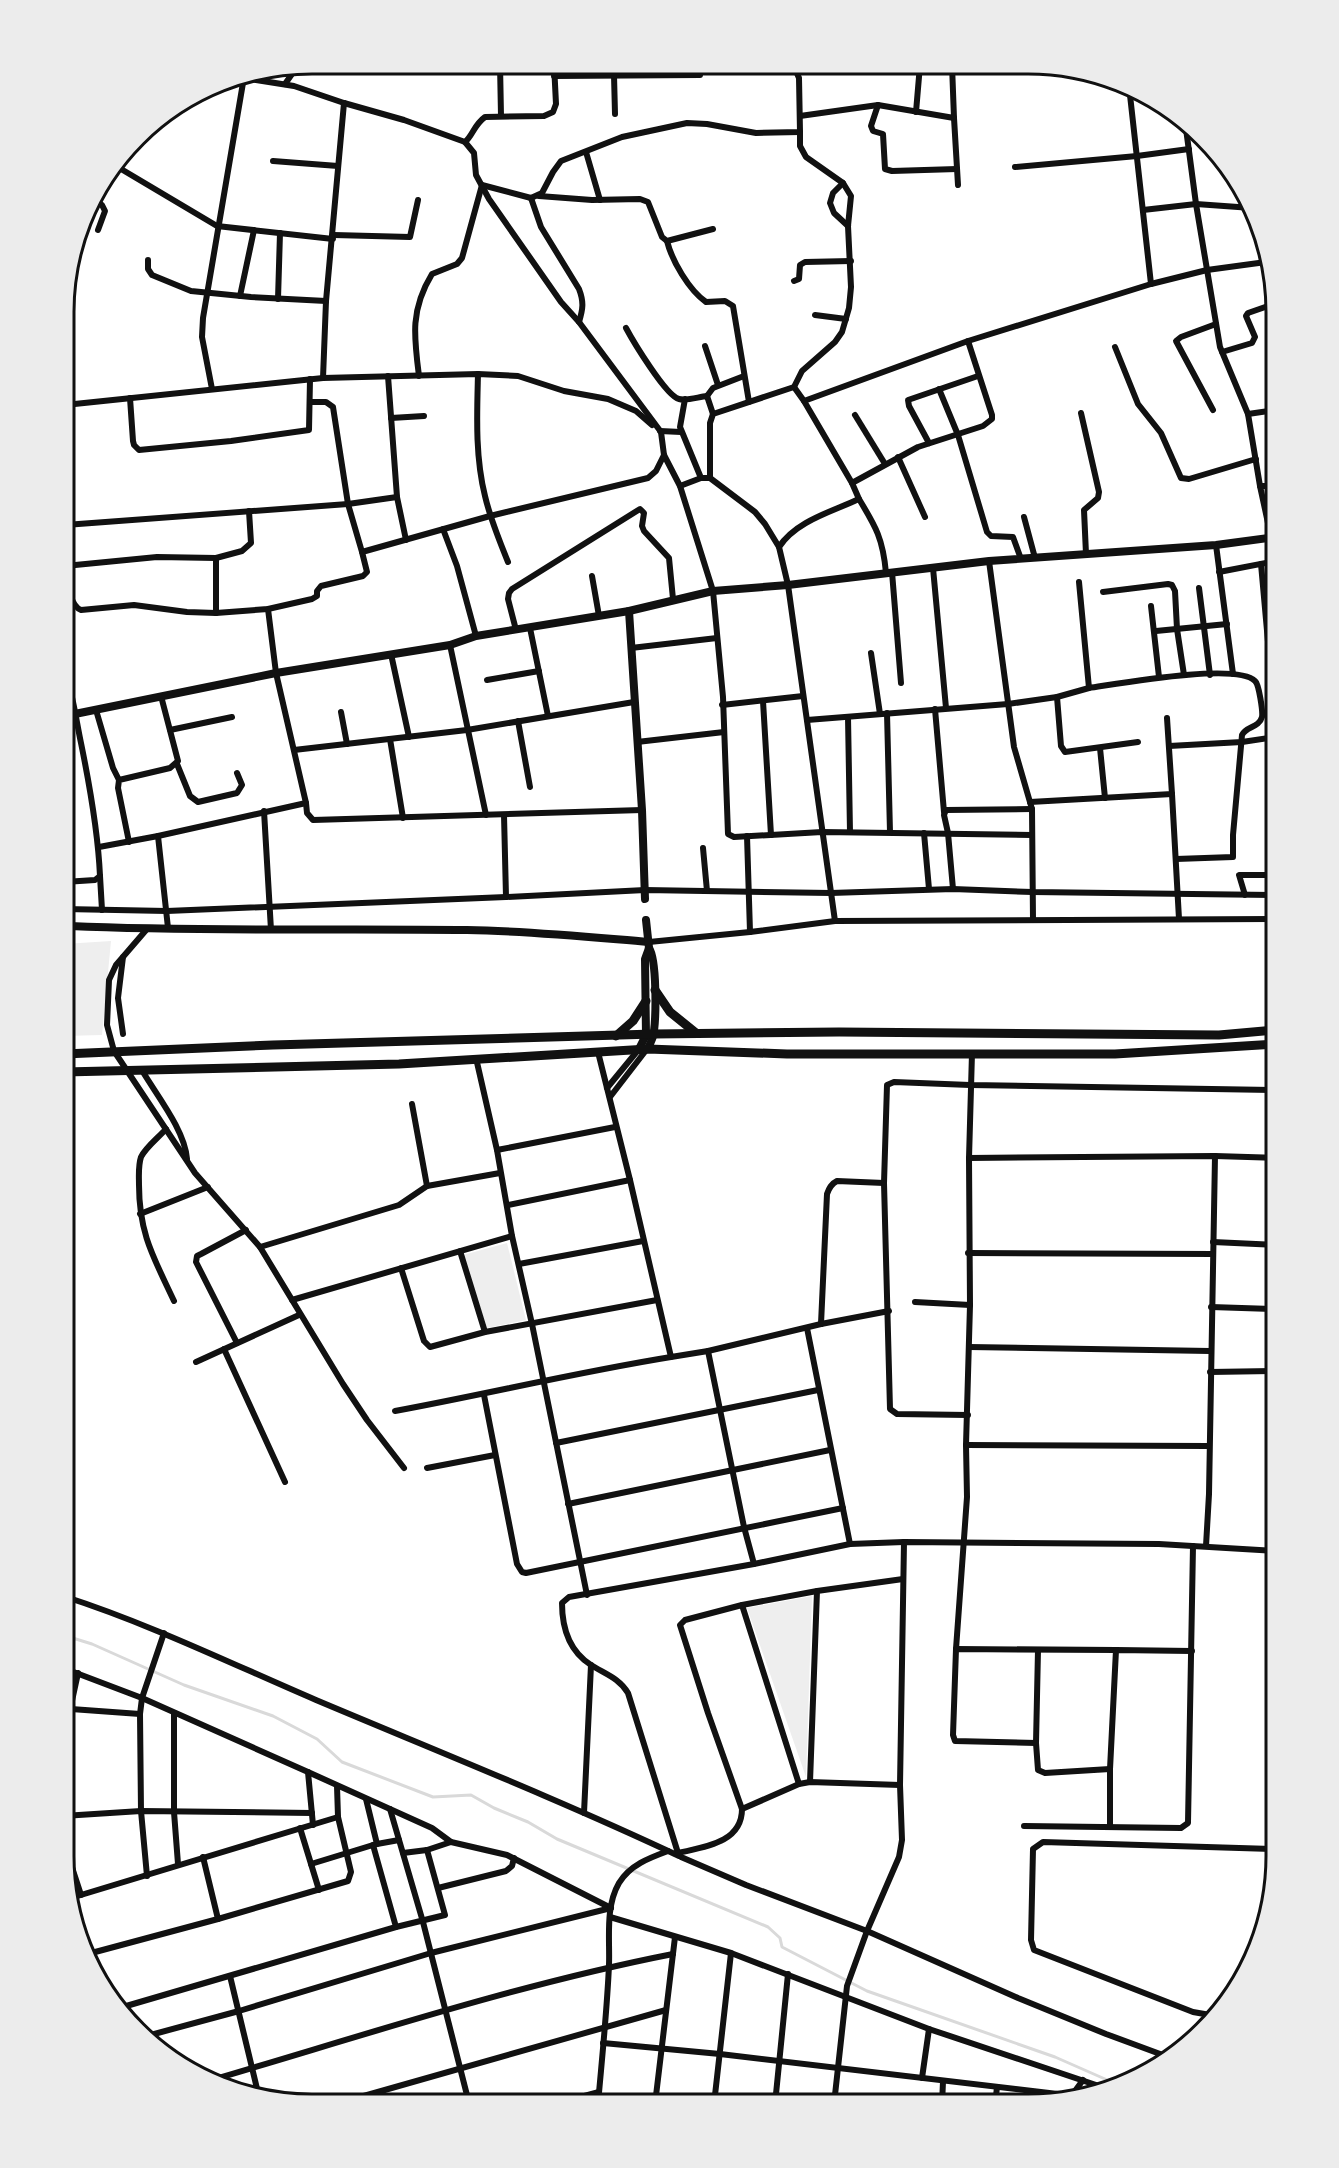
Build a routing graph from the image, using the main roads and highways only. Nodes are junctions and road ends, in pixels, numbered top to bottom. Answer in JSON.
{"nodes":[{"id":1,"x":654,"y":990,"type":"road end"},
{"id":2,"x":646,"y":1000,"type":"road end"},
{"id":3,"x":1266,"y":1031,"type":"edge"},
{"id":4,"x":696,"y":1034,"type":"junction"},
{"id":5,"x":616,"y":1036,"type":"junction"},
{"id":6,"x":1266,"y":1045,"type":"edge"},
{"id":7,"x":74,"y":1053,"type":"edge"},
{"id":8,"x":74,"y":1072,"type":"edge"}],
"edges":[{"from":1,"to":4,"type":"main road"},
{"from":2,"to":5,"type":"main road"},
{"from":3,"to":4,"type":"main road"},
{"from":4,"to":5,"type":"main road"},
{"from":5,"to":7,"type":"main road"},
{"from":6,"to":8,"type":"main road"}]}
